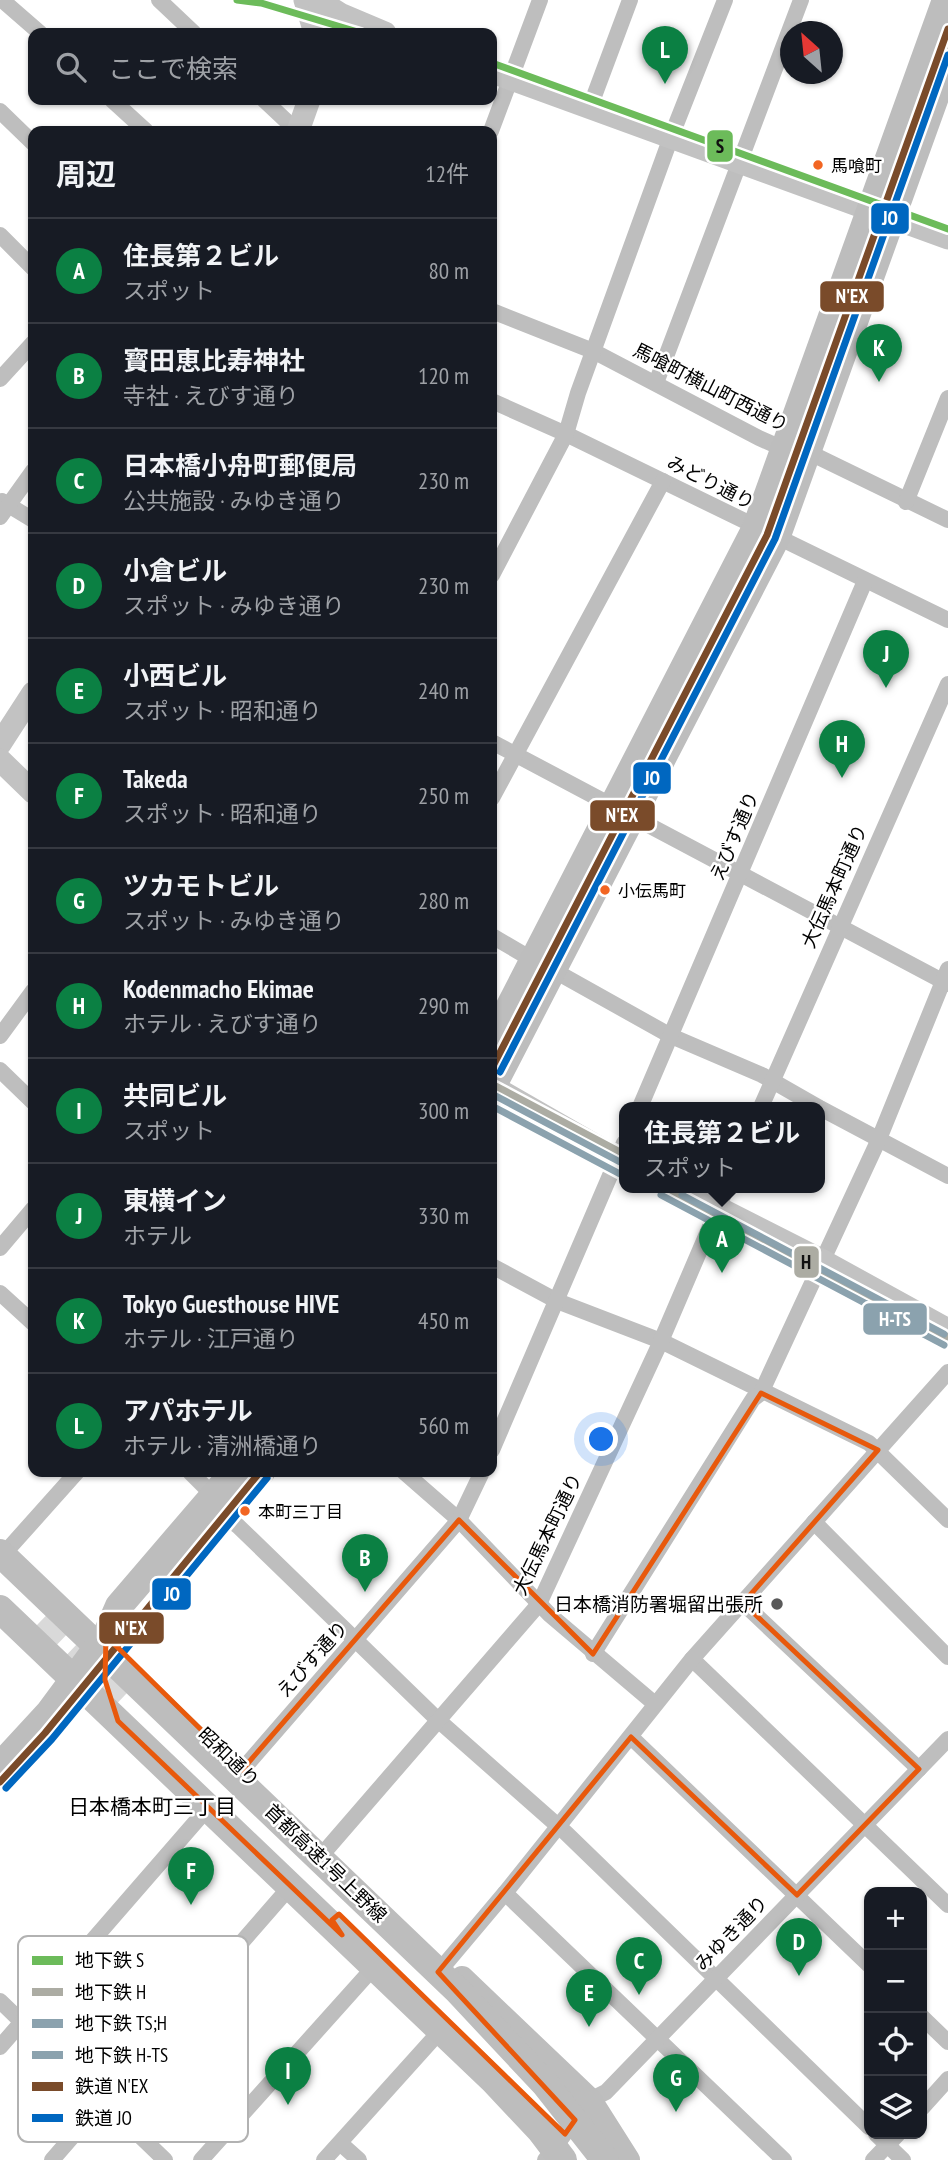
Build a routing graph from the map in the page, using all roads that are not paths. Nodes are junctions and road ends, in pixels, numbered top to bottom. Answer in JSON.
{"nodes":[{"id":1,"x":4,"y":0,"type":"edge"},
{"id":2,"x":159,"y":0,"type":"edge"},
{"id":3,"x":305,"y":0,"type":"edge"},
{"id":4,"x":318,"y":0,"type":"edge"},
{"id":5,"x":540,"y":0,"type":"edge"},
{"id":6,"x":630,"y":0,"type":"edge"},
{"id":7,"x":725,"y":0,"type":"edge"},
{"id":8,"x":801,"y":0,"type":"edge"},
{"id":9,"x":946,"y":0,"type":"edge"},
{"id":10,"x":343,"y":7,"type":"edge"},
{"id":11,"x":35,"y":28,"type":"edge"},
{"id":12,"x":189,"y":28,"type":"edge"},
{"id":13,"x":314,"y":28,"type":"edge"},
{"id":14,"x":377,"y":28,"type":"edge"},
{"id":15,"x":948,"y":61,"type":"edge"},
{"id":16,"x":502,"y":76,"type":"edge"},
{"id":17,"x":497,"y":101,"type":"edge"},
{"id":18,"x":117,"y":105,"type":"edge"},
{"id":19,"x":269,"y":105,"type":"edge"},
{"id":20,"x":307,"y":105,"type":"edge"},
{"id":21,"x":496,"y":105,"type":"edge"},
{"id":22,"x":590,"y":107,"type":"junction"},
{"id":23,"x":0,"y":111,"type":"edge"},
{"id":24,"x":141,"y":126,"type":"edge"},
{"id":25,"x":292,"y":126,"type":"edge"},
{"id":26,"x":299,"y":126,"type":"edge"},
{"id":27,"x":492,"y":126,"type":"edge"},
{"id":28,"x":671,"y":136,"type":"junction"},
{"id":29,"x":28,"y":138,"type":"edge"},
{"id":30,"x":741,"y":164,"type":"junction"},
{"id":31,"x":883,"y":213,"type":"junction"},
{"id":32,"x":0,"y":235,"type":"edge"},
{"id":33,"x":948,"y":238,"type":"edge"},
{"id":34,"x":28,"y":263,"type":"edge"},
{"id":35,"x":497,"y":314,"type":"edge"},
{"id":36,"x":28,"y":348,"type":"edge"},
{"id":37,"x":593,"y":351,"type":"junction"},
{"id":38,"x":0,"y":379,"type":"edge"},
{"id":39,"x":656,"y":383,"type":"junction"},
{"id":40,"x":948,"y":398,"type":"edge"},
{"id":41,"x":497,"y":406,"type":"edge"},
{"id":42,"x":566,"y":434,"type":"junction"},
{"id":43,"x":796,"y":450,"type":"junction"},
{"id":44,"x":28,"y":477,"type":"edge"},
{"id":45,"x":663,"y":481,"type":"junction"},
{"id":46,"x":906,"y":502,"type":"junction"},
{"id":47,"x":3,"y":507,"type":"edge"},
{"id":48,"x":28,"y":518,"type":"edge"},
{"id":49,"x":948,"y":520,"type":"edge"},
{"id":50,"x":766,"y":533,"type":"junction"},
{"id":51,"x":497,"y":565,"type":"edge"},
{"id":52,"x":865,"y":581,"type":"junction"},
{"id":53,"x":948,"y":620,"type":"edge"},
{"id":54,"x":948,"y":684,"type":"edge"},
{"id":55,"x":28,"y":701,"type":"edge"},
{"id":56,"x":0,"y":744,"type":"edge"},
{"id":57,"x":497,"y":745,"type":"edge"},
{"id":58,"x":515,"y":755,"type":"junction"},
{"id":59,"x":0,"y":760,"type":"edge"},
{"id":60,"x":28,"y":787,"type":"edge"},
{"id":61,"x":497,"y":789,"type":"edge"},
{"id":62,"x":621,"y":810,"type":"junction"},
{"id":63,"x":740,"y":874,"type":"junction"},
{"id":64,"x":839,"y":926,"type":"junction"},
{"id":65,"x":497,"y":939,"type":"edge"},
{"id":66,"x":543,"y":965,"type":"junction"},
{"id":67,"x":946,"y":978,"type":"edge"},
{"id":68,"x":28,"y":998,"type":"edge"},
{"id":69,"x":497,"y":1034,"type":"edge"},
{"id":70,"x":0,"y":1036,"type":"edge"},
{"id":71,"x":671,"y":1036,"type":"junction"},
{"id":72,"x":0,"y":1070,"type":"edge"},
{"id":73,"x":497,"y":1074,"type":"edge"},
{"id":74,"x":771,"y":1082,"type":"junction"},
{"id":75,"x":497,"y":1089,"type":"edge"},
{"id":76,"x":28,"y":1097,"type":"edge"},
{"id":77,"x":642,"y":1102,"type":"edge"},
{"id":78,"x":763,"y":1102,"type":"edge"},
{"id":79,"x":809,"y":1102,"type":"edge"},
{"id":80,"x":825,"y":1110,"type":"edge"},
{"id":81,"x":880,"y":1139,"type":"junction"},
{"id":82,"x":619,"y":1152,"type":"edge"},
{"id":83,"x":619,"y":1161,"type":"edge"},
{"id":84,"x":948,"y":1175,"type":"edge"},
{"id":85,"x":704,"y":1193,"type":"edge"},
{"id":86,"x":722,"y":1197,"type":"edge"},
{"id":87,"x":28,"y":1215,"type":"edge"},
{"id":88,"x":0,"y":1248,"type":"edge"},
{"id":89,"x":823,"y":1261,"type":"junction"},
{"id":90,"x":497,"y":1269,"type":"edge"},
{"id":91,"x":0,"y":1293,"type":"edge"},
{"id":92,"x":557,"y":1301,"type":"junction"},
{"id":93,"x":28,"y":1318,"type":"edge"},
{"id":94,"x":948,"y":1330,"type":"edge"},
{"id":95,"x":661,"y":1341,"type":"junction"},
{"id":96,"x":948,"y":1372,"type":"edge"},
{"id":97,"x":761,"y":1392,"type":"junction"},
{"id":98,"x":497,"y":1439,"type":"edge"},
{"id":99,"x":878,"y":1450,"type":"junction"},
{"id":100,"x":73,"y":1477,"type":"edge"},
{"id":101,"x":194,"y":1477,"type":"edge"},
{"id":102,"x":232,"y":1477,"type":"edge"},
{"id":103,"x":254,"y":1477,"type":"edge"},
{"id":104,"x":410,"y":1477,"type":"edge"},
{"id":105,"x":480,"y":1477,"type":"edge"},
{"id":106,"x":218,"y":1505,"type":"junction"},
{"id":107,"x":459,"y":1520,"type":"junction"},
{"id":108,"x":948,"y":1520,"type":"edge"},
{"id":109,"x":814,"y":1522,"type":"junction"},
{"id":110,"x":7,"y":1553,"type":"edge"},
{"id":111,"x":0,"y":1588,"type":"edge"},
{"id":112,"x":743,"y":1603,"type":"junction"},
{"id":113,"x":539,"y":1604,"type":"junction"},
{"id":114,"x":0,"y":1609,"type":"edge"},
{"id":115,"x":0,"y":1625,"type":"edge"},
{"id":116,"x":106,"y":1636,"type":"junction"},
{"id":117,"x":356,"y":1642,"type":"junction"},
{"id":118,"x":593,"y":1654,"type":"junction"},
{"id":119,"x":948,"y":1657,"type":"edge"},
{"id":120,"x":692,"y":1659,"type":"junction"},
{"id":121,"x":66,"y":1690,"type":"junction"},
{"id":122,"x":655,"y":1704,"type":"junction"},
{"id":123,"x":438,"y":1720,"type":"junction"},
{"id":124,"x":631,"y":1737,"type":"junction"},
{"id":125,"x":948,"y":1739,"type":"edge"},
{"id":126,"x":132,"y":1751,"type":"junction"},
{"id":127,"x":0,"y":1766,"type":"edge"},
{"id":128,"x":919,"y":1769,"type":"junction"},
{"id":129,"x":242,"y":1770,"type":"junction"},
{"id":130,"x":199,"y":1818,"type":"junction"},
{"id":131,"x":865,"y":1825,"type":"junction"},
{"id":132,"x":558,"y":1826,"type":"junction"},
{"id":133,"x":326,"y":1850,"type":"junction"},
{"id":134,"x":292,"y":1888,"type":"junction"},
{"id":135,"x":505,"y":1894,"type":"junction"},
{"id":136,"x":797,"y":1895,"type":"junction"},
{"id":137,"x":948,"y":1905,"type":"edge"},
{"id":138,"x":409,"y":1928,"type":"junction"},
{"id":139,"x":97,"y":1936,"type":"edge"},
{"id":140,"x":248,"y":1938,"type":"edge"},
{"id":141,"x":864,"y":1960,"type":"edge"},
{"id":142,"x":446,"y":1963,"type":"junction"},
{"id":143,"x":366,"y":1976,"type":"junction"},
{"id":144,"x":716,"y":1979,"type":"junction"},
{"id":145,"x":0,"y":2001,"type":"edge"},
{"id":146,"x":18,"y":2018,"type":"edge"},
{"id":147,"x":927,"y":2022,"type":"edge"},
{"id":148,"x":18,"y":2027,"type":"edge"},
{"id":149,"x":433,"y":2039,"type":"junction"},
{"id":150,"x":657,"y":2039,"type":"junction"},
{"id":151,"x":948,"y":2042,"type":"edge"},
{"id":152,"x":0,"y":2047,"type":"edge"},
{"id":153,"x":948,"y":2080,"type":"edge"},
{"id":154,"x":590,"y":2100,"type":"junction"},
{"id":155,"x":927,"y":2103,"type":"edge"},
{"id":156,"x":248,"y":2108,"type":"edge"},
{"id":157,"x":864,"y":2122,"type":"edge"},
{"id":158,"x":886,"y":2139,"type":"edge"},
{"id":159,"x":888,"y":2139,"type":"edge"},
{"id":160,"x":68,"y":2142,"type":"edge"},
{"id":161,"x":146,"y":2142,"type":"edge"},
{"id":162,"x":217,"y":2142,"type":"edge"},
{"id":163,"x":340,"y":2143,"type":"junction"},
{"id":164,"x":552,"y":2159,"type":"edge"},
{"id":165,"x":52,"y":2160,"type":"edge"},
{"id":166,"x":165,"y":2160,"type":"edge"},
{"id":167,"x":201,"y":2160,"type":"edge"},
{"id":168,"x":324,"y":2160,"type":"edge"},
{"id":169,"x":359,"y":2160,"type":"edge"},
{"id":170,"x":584,"y":2160,"type":"edge"},
{"id":171,"x":605,"y":2160,"type":"edge"},
{"id":172,"x":628,"y":2160,"type":"edge"},
{"id":173,"x":784,"y":2160,"type":"edge"},
{"id":174,"x":873,"y":2160,"type":"edge"},
{"id":175,"x":904,"y":2160,"type":"edge"}],
"edges":[{"from":1,"to":11,"type":"street"},
{"from":2,"to":12,"type":"street"},
{"from":3,"to":13,"type":"street"},
{"from":4,"to":10,"type":"street"},
{"from":5,"to":16,"type":"street"},
{"from":6,"to":22,"type":"street"},
{"from":7,"to":28,"type":"street"},
{"from":8,"to":30,"type":"street"},
{"from":9,"to":31,"type":"highway"},
{"from":10,"to":14,"type":"street"},
{"from":15,"to":31,"type":"highway"},
{"from":16,"to":17,"type":"street"},
{"from":16,"to":22,"type":"street"},
{"from":18,"to":24,"type":"street"},
{"from":19,"to":25,"type":"street"},
{"from":20,"to":26,"type":"street"},
{"from":21,"to":27,"type":"street"},
{"from":22,"to":28,"type":"street"},
{"from":23,"to":29,"type":"street"},
{"from":28,"to":30,"type":"street"},
{"from":28,"to":37,"type":"street"},
{"from":30,"to":31,"type":"street"},
{"from":30,"to":39,"type":"street"},
{"from":31,"to":33,"type":"street"},
{"from":31,"to":43,"type":"highway"},
{"from":32,"to":34,"type":"street"},
{"from":35,"to":37,"type":"street","name":"馬喰町横山町西通り"},
{"from":36,"to":38,"type":"street"},
{"from":37,"to":39,"type":"street","name":"馬喰町横山町西通り"},
{"from":37,"to":42,"type":"street"},
{"from":39,"to":43,"type":"street","name":"馬喰町横山町西通り"},
{"from":40,"to":46,"type":"street"},
{"from":41,"to":42,"type":"street","name":"みどり通り"},
{"from":42,"to":45,"type":"street","name":"みどり通り"},
{"from":42,"to":51,"type":"street"},
{"from":43,"to":46,"type":"street","name":"馬喰町横山町西通り"},
{"from":43,"to":50,"type":"highway"},
{"from":44,"to":47,"type":"street"},
{"from":45,"to":50,"type":"street","name":"みどり通り"},
{"from":45,"to":58,"type":"street"},
{"from":46,"to":49,"type":"street","name":"馬喰町横山町西通り"},
{"from":47,"to":48,"type":"street"},
{"from":50,"to":52,"type":"street","name":"みどり通り"},
{"from":50,"to":62,"type":"highway"},
{"from":52,"to":53,"type":"street","name":"みどり通り"},
{"from":52,"to":63,"type":"street","name":"えびす通り"},
{"from":54,"to":64,"type":"street","name":"大伝馬本町通り"},
{"from":55,"to":56,"type":"street"},
{"from":57,"to":58,"type":"street"},
{"from":58,"to":61,"type":"street"},
{"from":58,"to":62,"type":"street"},
{"from":59,"to":60,"type":"street"},
{"from":62,"to":63,"type":"street"},
{"from":62,"to":66,"type":"highway"},
{"from":63,"to":64,"type":"street"},
{"from":63,"to":71,"type":"street","name":"えびす通り"},
{"from":64,"to":67,"type":"street"},
{"from":64,"to":74,"type":"street","name":"大伝馬本町通り"},
{"from":65,"to":66,"type":"street"},
{"from":66,"to":69,"type":"highway"},
{"from":66,"to":71,"type":"street"},
{"from":66,"to":73,"type":"highway"},
{"from":67,"to":81,"type":"street"},
{"from":68,"to":70,"type":"street"},
{"from":71,"to":74,"type":"street"},
{"from":71,"to":77,"type":"street","name":"えびす通り"},
{"from":72,"to":76,"type":"street"},
{"from":74,"to":78,"type":"street","name":"大伝馬本町通り"},
{"from":74,"to":79,"type":"street"},
{"from":75,"to":82,"type":"street"},
{"from":80,"to":81,"type":"street"},
{"from":81,"to":84,"type":"street"},
{"from":81,"to":89,"type":"street"},
{"from":83,"to":92,"type":"street"},
{"from":85,"to":86,"type":"street"},
{"from":86,"to":89,"type":"street"},
{"from":86,"to":95,"type":"street","name":"大伝馬本町通り"},
{"from":87,"to":88,"type":"street"},
{"from":89,"to":94,"type":"street"},
{"from":89,"to":97,"type":"street"},
{"from":90,"to":92,"type":"street"},
{"from":91,"to":93,"type":"street"},
{"from":92,"to":95,"type":"street"},
{"from":92,"to":98,"type":"street"},
{"from":95,"to":97,"type":"street"},
{"from":95,"to":113,"type":"street","name":"大伝馬本町通り"},
{"from":96,"to":99,"type":"street"},
{"from":97,"to":99,"type":"street"},
{"from":97,"to":118,"type":"street"},
{"from":99,"to":108,"type":"street"},
{"from":99,"to":109,"type":"street"},
{"from":100,"to":110,"type":"street"},
{"from":101,"to":106,"type":"street"},
{"from":102,"to":106,"type":"highway"},
{"from":103,"to":106,"type":"highway"},
{"from":104,"to":107,"type":"street"},
{"from":105,"to":107,"type":"street","name":"えびす通り"},
{"from":106,"to":116,"type":"highway"},
{"from":106,"to":117,"type":"street"},
{"from":107,"to":113,"type":"street"},
{"from":107,"to":117,"type":"street","name":"えびす通り"},
{"from":109,"to":112,"type":"street"},
{"from":109,"to":119,"type":"street"},
{"from":110,"to":111,"type":"highway"},
{"from":110,"to":116,"type":"highway","name":"昭和通り"},
{"from":110,"to":121,"type":"highway"},
{"from":110,"to":171,"type":"highway","name":"首都高速1号上野線"},
{"from":112,"to":120,"type":"street"},
{"from":112,"to":128,"type":"street"},
{"from":113,"to":118,"type":"street"},
{"from":113,"to":123,"type":"street","name":"大伝馬本町通り"},
{"from":114,"to":164,"type":"highway"},
{"from":115,"to":121,"type":"highway"},
{"from":116,"to":121,"type":"highway"},
{"from":116,"to":126,"type":"highway"},
{"from":116,"to":129,"type":"main road","name":"昭和通り"},
{"from":117,"to":123,"type":"street"},
{"from":117,"to":129,"type":"street","name":"えびす通り"},
{"from":118,"to":122,"type":"street"},
{"from":120,"to":122,"type":"street"},
{"from":120,"to":131,"type":"street"},
{"from":121,"to":126,"type":"main road"},
{"from":121,"to":127,"type":"highway"},
{"from":122,"to":124,"type":"street"},
{"from":123,"to":132,"type":"street"},
{"from":123,"to":133,"type":"street","name":"大伝馬本町通り"},
{"from":124,"to":132,"type":"street"},
{"from":124,"to":136,"type":"street"},
{"from":125,"to":128,"type":"street","name":"みゆき通り"},
{"from":126,"to":130,"type":"main road"},
{"from":128,"to":131,"type":"street","name":"みゆき通り"},
{"from":129,"to":133,"type":"main road","name":"昭和通り"},
{"from":130,"to":134,"type":"main road"},
{"from":130,"to":139,"type":"street"},
{"from":131,"to":136,"type":"street","name":"みゆき通り"},
{"from":131,"to":137,"type":"street"},
{"from":132,"to":135,"type":"street"},
{"from":132,"to":144,"type":"street"},
{"from":133,"to":138,"type":"main road","name":"昭和通り"},
{"from":134,"to":138,"type":"highway"},
{"from":134,"to":140,"type":"street"},
{"from":134,"to":143,"type":"highway"},
{"from":134,"to":170,"type":"highway"},
{"from":135,"to":142,"type":"street"},
{"from":135,"to":150,"type":"street"},
{"from":136,"to":141,"type":"street"},
{"from":136,"to":144,"type":"street","name":"みゆき通り"},
{"from":138,"to":142,"type":"main road","name":"昭和通り"},
{"from":142,"to":154,"type":"main road","name":"昭和通り"},
{"from":143,"to":149,"type":"main road"},
{"from":143,"to":156,"type":"street"},
{"from":144,"to":150,"type":"street","name":"みゆき通り"},
{"from":144,"to":157,"type":"street"},
{"from":145,"to":146,"type":"street"},
{"from":147,"to":151,"type":"street"},
{"from":148,"to":152,"type":"street"},
{"from":149,"to":163,"type":"street"},
{"from":149,"to":164,"type":"main road"},
{"from":150,"to":154,"type":"street","name":"みゆき通り"},
{"from":150,"to":173,"type":"street"},
{"from":153,"to":155,"type":"street"},
{"from":154,"to":164,"type":"street","name":"みゆき通り"},
{"from":154,"to":172,"type":"main road","name":"昭和通り"},
{"from":158,"to":174,"type":"street"},
{"from":159,"to":175,"type":"street"},
{"from":160,"to":165,"type":"street"},
{"from":161,"to":166,"type":"street"},
{"from":162,"to":167,"type":"street"},
{"from":163,"to":168,"type":"street"},
{"from":163,"to":169,"type":"street"}]}
